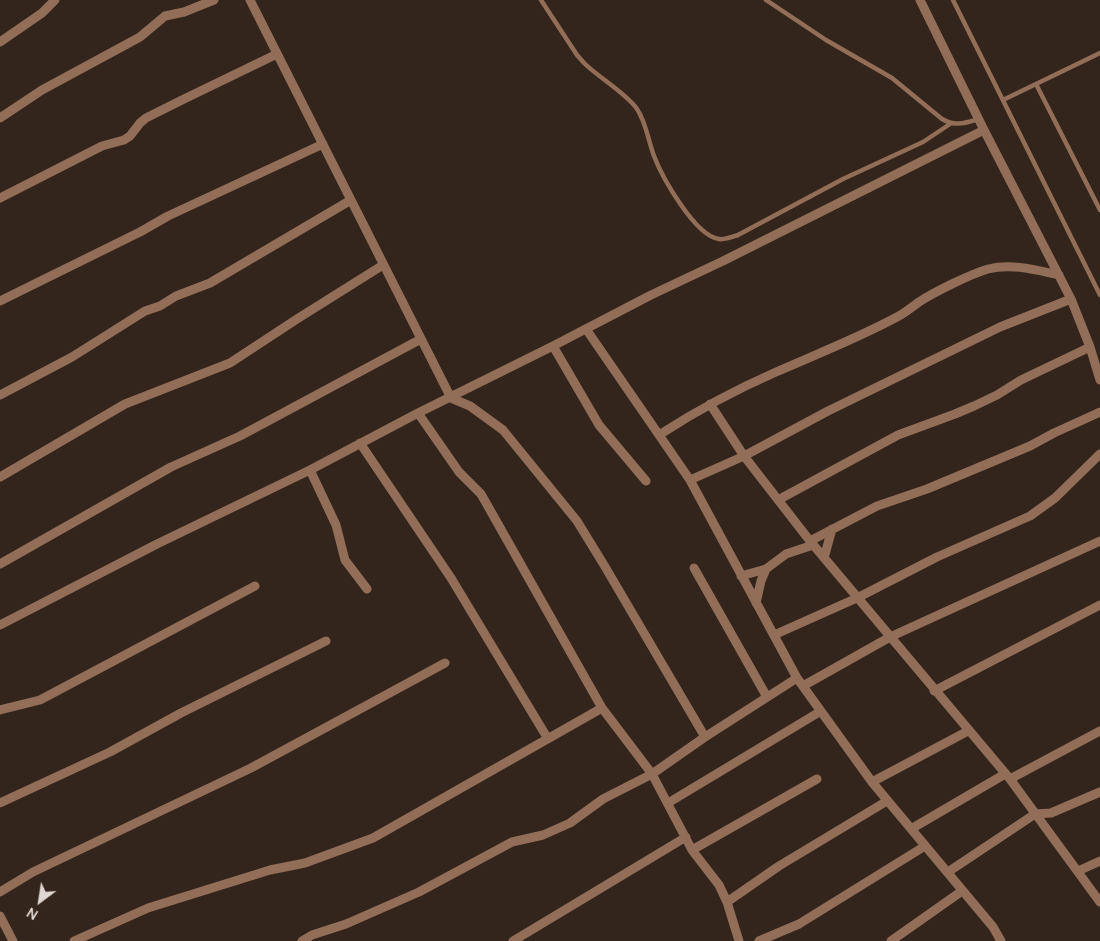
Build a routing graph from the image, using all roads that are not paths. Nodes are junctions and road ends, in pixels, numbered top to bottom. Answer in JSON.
{"nodes":[{"id":1,"x":55,"y":0,"type":"edge"},
{"id":2,"x":214,"y":0,"type":"edge"},
{"id":3,"x":250,"y":0,"type":"edge"},
{"id":4,"x":541,"y":0,"type":"edge"},
{"id":5,"x":766,"y":0,"type":"edge"},
{"id":6,"x":920,"y":0,"type":"edge"},
{"id":7,"x":953,"y":0,"type":"edge"},
{"id":8,"x":0,"y":41,"type":"edge"},
{"id":9,"x":1100,"y":53,"type":"edge"},
{"id":10,"x":278,"y":54,"type":"junction"},
{"id":11,"x":1036,"y":84,"type":"junction"},
{"id":12,"x":1003,"y":100,"type":"junction"},
{"id":13,"x":0,"y":118,"type":"edge"},
{"id":14,"x":979,"y":119,"type":"junction"},
{"id":15,"x":950,"y":124,"type":"junction"},
{"id":16,"x":984,"y":130,"type":"junction"},
{"id":17,"x":323,"y":144,"type":"junction"},
{"id":18,"x":0,"y":198,"type":"edge"},
{"id":19,"x":351,"y":200,"type":"junction"},
{"id":20,"x":1100,"y":210,"type":"edge"},
{"id":21,"x":384,"y":265,"type":"junction"},
{"id":22,"x":1059,"y":276,"type":"junction"},
{"id":23,"x":1100,"y":295,"type":"edge"},
{"id":24,"x":1071,"y":299,"type":"junction"},
{"id":25,"x":0,"y":301,"type":"edge"},
{"id":26,"x":586,"y":329,"type":"junction"},
{"id":27,"x":421,"y":340,"type":"junction"},
{"id":28,"x":553,"y":346,"type":"junction"},
{"id":29,"x":1090,"y":347,"type":"junction"},
{"id":30,"x":1100,"y":380,"type":"edge"},
{"id":31,"x":0,"y":395,"type":"edge"},
{"id":32,"x":451,"y":398,"type":"junction"},
{"id":33,"x":710,"y":404,"type":"junction"},
{"id":34,"x":1100,"y":412,"type":"edge"},
{"id":35,"x":418,"y":413,"type":"junction"},
{"id":36,"x":659,"y":435,"type":"junction"},
{"id":37,"x":360,"y":443,"type":"junction"},
{"id":38,"x":1100,"y":454,"type":"edge"},
{"id":39,"x":744,"y":456,"type":"junction"},
{"id":40,"x":310,"y":470,"type":"junction"},
{"id":41,"x":0,"y":477,"type":"edge"},
{"id":42,"x":690,"y":480,"type":"junction"},
{"id":43,"x":646,"y":481,"type":"dead end"},
{"id":44,"x":778,"y":500,"type":"junction"},
{"id":45,"x":832,"y":529,"type":"junction"},
{"id":46,"x":1100,"y":541,"type":"edge"},
{"id":47,"x":812,"y":543,"type":"junction"},
{"id":48,"x":824,"y":558,"type":"junction"},
{"id":49,"x":0,"y":564,"type":"edge"},
{"id":50,"x":694,"y":568,"type":"dead end"},
{"id":51,"x":766,"y":569,"type":"junction"},
{"id":52,"x":741,"y":576,"type":"junction"},
{"id":53,"x":255,"y":586,"type":"dead end"},
{"id":54,"x":368,"y":589,"type":"dead end"},
{"id":55,"x":857,"y":598,"type":"junction"},
{"id":56,"x":756,"y":603,"type":"junction"},
{"id":57,"x":1100,"y":605,"type":"edge"},
{"id":58,"x":0,"y":625,"type":"edge"},
{"id":59,"x":774,"y":635,"type":"junction"},
{"id":60,"x":890,"y":637,"type":"junction"},
{"id":61,"x":326,"y":641,"type":"dead end"},
{"id":62,"x":445,"y":663,"type":"dead end"},
{"id":63,"x":797,"y":678,"type":"junction"},
{"id":64,"x":803,"y":686,"type":"junction"},
{"id":65,"x":934,"y":691,"type":"junction"},
{"id":66,"x":767,"y":697,"type":"junction"},
{"id":67,"x":602,"y":708,"type":"junction"},
{"id":68,"x":0,"y":710,"type":"edge"},
{"id":69,"x":821,"y":712,"type":"junction"},
{"id":70,"x":968,"y":731,"type":"junction"},
{"id":71,"x":1100,"y":731,"type":"edge"},
{"id":72,"x":705,"y":737,"type":"junction"},
{"id":73,"x":548,"y":739,"type":"junction"},
{"id":74,"x":652,"y":774,"type":"junction"},
{"id":75,"x":1007,"y":776,"type":"junction"},
{"id":76,"x":817,"y":779,"type":"dead end"},
{"id":77,"x":872,"y":782,"type":"junction"},
{"id":78,"x":1100,"y":792,"type":"edge"},
{"id":79,"x":888,"y":801,"type":"junction"},
{"id":80,"x":0,"y":803,"type":"edge"},
{"id":81,"x":668,"y":804,"type":"junction"},
{"id":82,"x":1035,"y":814,"type":"junction"},
{"id":83,"x":911,"y":830,"type":"junction"},
{"id":84,"x":686,"y":837,"type":"junction"},
{"id":85,"x":925,"y":846,"type":"junction"},
{"id":86,"x":692,"y":850,"type":"junction"},
{"id":87,"x":1100,"y":861,"type":"edge"},
{"id":88,"x":948,"y":872,"type":"junction"},
{"id":89,"x":1078,"y":872,"type":"junction"},
{"id":90,"x":0,"y":892,"type":"edge"},
{"id":91,"x":962,"y":892,"type":"junction"},
{"id":92,"x":728,"y":902,"type":"junction"},
{"id":93,"x":1100,"y":902,"type":"edge"},
{"id":94,"x":0,"y":916,"type":"edge"},
{"id":95,"x":13,"y":941,"type":"edge"},
{"id":96,"x":74,"y":941,"type":"edge"},
{"id":97,"x":302,"y":941,"type":"edge"},
{"id":98,"x":513,"y":941,"type":"edge"},
{"id":99,"x":739,"y":941,"type":"edge"},
{"id":100,"x":759,"y":941,"type":"edge"},
{"id":101,"x":891,"y":941,"type":"edge"},
{"id":102,"x":1001,"y":941,"type":"edge"}],
"edges":[{"from":1,"to":8,"type":"street"},
{"from":2,"to":13,"type":"street"},
{"from":3,"to":10,"type":"street"},
{"from":4,"to":15,"type":"lane"},
{"from":5,"to":15,"type":"lane"},
{"from":6,"to":14,"type":"street"},
{"from":7,"to":12,"type":"lane"},
{"from":9,"to":11,"type":"lane"},
{"from":10,"to":17,"type":"street"},
{"from":10,"to":18,"type":"street"},
{"from":11,"to":12,"type":"lane"},
{"from":11,"to":20,"type":"lane"},
{"from":12,"to":23,"type":"lane"},
{"from":14,"to":15,"type":"lane"},
{"from":14,"to":16,"type":"street"},
{"from":16,"to":22,"type":"street"},
{"from":16,"to":26,"type":"street"},
{"from":17,"to":19,"type":"street"},
{"from":17,"to":25,"type":"street"},
{"from":19,"to":21,"type":"street"},
{"from":19,"to":31,"type":"street"},
{"from":21,"to":27,"type":"street"},
{"from":21,"to":41,"type":"street"},
{"from":22,"to":24,"type":"street"},
{"from":22,"to":33,"type":"street"},
{"from":24,"to":29,"type":"street"},
{"from":24,"to":39,"type":"street"},
{"from":26,"to":28,"type":"street"},
{"from":26,"to":36,"type":"street"},
{"from":27,"to":32,"type":"street"},
{"from":27,"to":49,"type":"street"},
{"from":28,"to":32,"type":"street"},
{"from":28,"to":43,"type":"street"},
{"from":29,"to":30,"type":"street"},
{"from":29,"to":44,"type":"street"},
{"from":32,"to":35,"type":"street"},
{"from":32,"to":72,"type":"street"},
{"from":33,"to":36,"type":"street"},
{"from":33,"to":39,"type":"street"},
{"from":34,"to":45,"type":"street"},
{"from":35,"to":37,"type":"street"},
{"from":35,"to":67,"type":"street"},
{"from":36,"to":42,"type":"street"},
{"from":37,"to":40,"type":"street"},
{"from":37,"to":73,"type":"street"},
{"from":38,"to":55,"type":"street"},
{"from":39,"to":42,"type":"street"},
{"from":39,"to":44,"type":"street"},
{"from":40,"to":54,"type":"street"},
{"from":40,"to":58,"type":"street"},
{"from":42,"to":52,"type":"street"},
{"from":44,"to":47,"type":"street"},
{"from":45,"to":47,"type":"street"},
{"from":45,"to":48,"type":"street"},
{"from":46,"to":60,"type":"street"},
{"from":47,"to":48,"type":"street"},
{"from":47,"to":51,"type":"street"},
{"from":48,"to":55,"type":"street"},
{"from":50,"to":66,"type":"street"},
{"from":51,"to":52,"type":"street"},
{"from":51,"to":56,"type":"street"},
{"from":52,"to":56,"type":"street"},
{"from":53,"to":68,"type":"street"},
{"from":55,"to":59,"type":"street"},
{"from":55,"to":60,"type":"street"},
{"from":56,"to":59,"type":"street"},
{"from":57,"to":65,"type":"street"},
{"from":59,"to":63,"type":"street"},
{"from":60,"to":64,"type":"street"},
{"from":60,"to":65,"type":"street"},
{"from":61,"to":80,"type":"street"},
{"from":62,"to":90,"type":"street"},
{"from":63,"to":64,"type":"street"},
{"from":63,"to":66,"type":"street"},
{"from":64,"to":69,"type":"street"},
{"from":65,"to":70,"type":"street"},
{"from":66,"to":72,"type":"street"},
{"from":67,"to":73,"type":"street"},
{"from":67,"to":74,"type":"street"},
{"from":69,"to":77,"type":"street"},
{"from":69,"to":81,"type":"street"},
{"from":70,"to":75,"type":"street"},
{"from":70,"to":77,"type":"street"},
{"from":71,"to":75,"type":"street"},
{"from":72,"to":74,"type":"street"},
{"from":73,"to":96,"type":"street"},
{"from":74,"to":81,"type":"street"},
{"from":74,"to":97,"type":"street"},
{"from":75,"to":82,"type":"street"},
{"from":75,"to":83,"type":"street"},
{"from":76,"to":86,"type":"street"},
{"from":77,"to":79,"type":"street"},
{"from":78,"to":82,"type":"street"},
{"from":79,"to":83,"type":"street"},
{"from":79,"to":92,"type":"street"},
{"from":81,"to":84,"type":"street"},
{"from":82,"to":88,"type":"street"},
{"from":82,"to":89,"type":"street"},
{"from":83,"to":85,"type":"street"},
{"from":84,"to":86,"type":"street"},
{"from":84,"to":98,"type":"street"},
{"from":85,"to":88,"type":"street"},
{"from":85,"to":100,"type":"street"},
{"from":86,"to":92,"type":"street"},
{"from":87,"to":89,"type":"street"},
{"from":88,"to":91,"type":"street"},
{"from":89,"to":93,"type":"street"},
{"from":91,"to":101,"type":"street"},
{"from":91,"to":102,"type":"street"},
{"from":92,"to":99,"type":"street"},
{"from":94,"to":95,"type":"street"}]}
